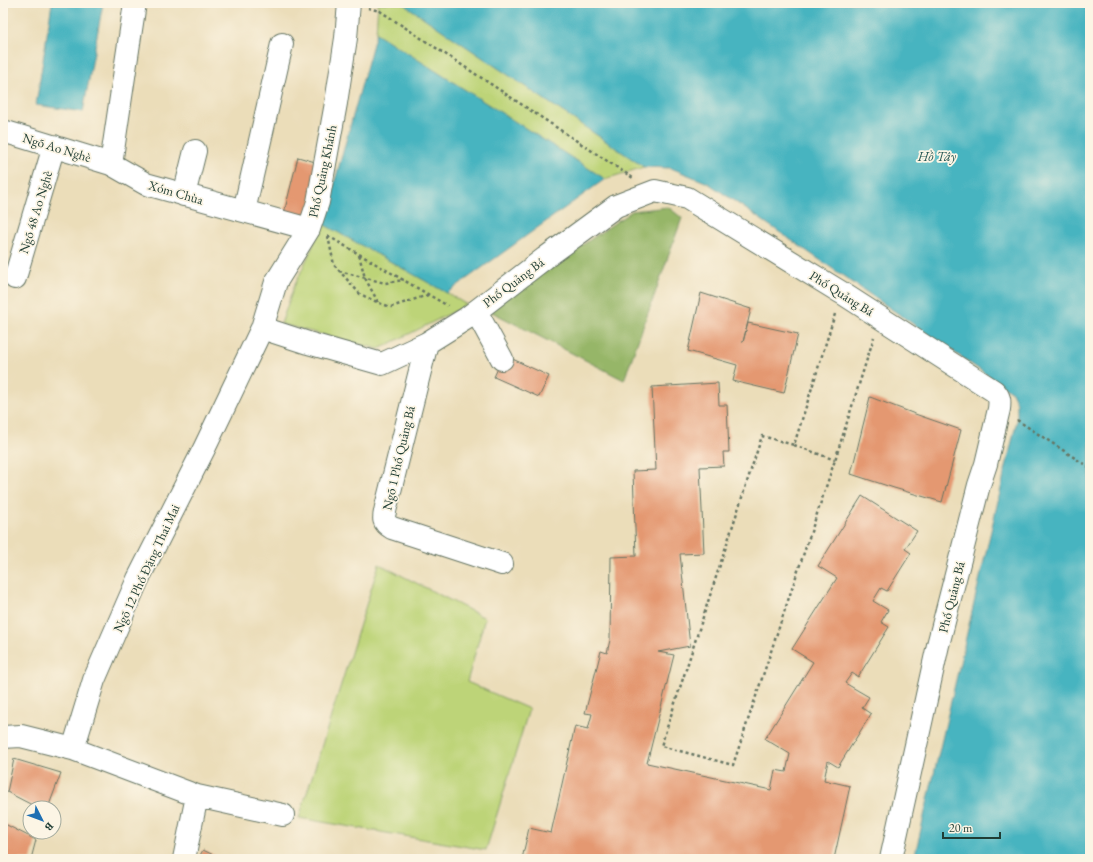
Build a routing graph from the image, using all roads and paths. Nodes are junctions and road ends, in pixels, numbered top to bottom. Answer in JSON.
{"nodes":[{"id":1,"x":135,"y":3,"type":"edge"},
{"id":2,"x":358,"y":6,"type":"edge"},
{"id":3,"x":282,"y":44,"type":"dead end"},
{"id":4,"x":3,"y":131,"type":"edge"},
{"id":5,"x":54,"y":146,"type":"junction"},
{"id":6,"x":196,"y":151,"type":"dead end"},
{"id":7,"x":111,"y":164,"type":"junction"},
{"id":8,"x":634,"y":179,"type":"dead end"},
{"id":9,"x":184,"y":195,"type":"junction"},
{"id":10,"x":244,"y":211,"type":"junction"},
{"id":11,"x":320,"y":233,"type":"junction"},
{"id":12,"x":359,"y":254,"type":"junction"},
{"id":13,"x":338,"y":271,"type":"junction"},
{"id":14,"x":15,"y":278,"type":"dead end"},
{"id":15,"x":365,"y":278,"type":"junction"},
{"id":16,"x":404,"y":280,"type":"junction"},
{"id":17,"x":842,"y":293,"type":"junction"},
{"id":18,"x":428,"y":294,"type":"junction"},
{"id":19,"x":378,"y":303,"type":"junction"},
{"id":20,"x":471,"y":314,"type":"junction"},
{"id":21,"x":880,"y":317,"type":"junction"},
{"id":22,"x":262,"y":328,"type":"junction"},
{"id":23,"x":427,"y":343,"type":"junction"},
{"id":24,"x":502,"y":359,"type":"dead end"},
{"id":25,"x":1016,"y":420,"type":"dead end"},
{"id":26,"x":794,"y":446,"type":"junction"},
{"id":27,"x":835,"y":460,"type":"junction"},
{"id":28,"x":1090,"y":468,"type":"edge"},
{"id":29,"x":502,"y":564,"type":"dead end"},
{"id":30,"x":3,"y":737,"type":"edge"},
{"id":31,"x":73,"y":749,"type":"junction"},
{"id":32,"x":197,"y":796,"type":"junction"},
{"id":33,"x":283,"y":815,"type":"dead end"},
{"id":34,"x":184,"y":859,"type":"edge"},
{"id":35,"x":891,"y":859,"type":"edge"}],
"edges":[{"from":1,"to":7,"type":"street"},
{"from":2,"to":8,"type":"path"},
{"from":2,"to":11,"type":"street","name":"Phố Quảng Khánh"},
{"from":3,"to":10,"type":"street"},
{"from":4,"to":5,"type":"street","name":"Ngõ Ao Nghè"},
{"from":5,"to":7,"type":"street","name":"Ngõ Ao Nghè"},
{"from":5,"to":14,"type":"street","name":"Ngõ 48 Ao Nghè"},
{"from":6,"to":9,"type":"street"},
{"from":7,"to":9,"type":"street","name":"Xóm Chùa"},
{"from":9,"to":10,"type":"street","name":"Xóm Chùa"},
{"from":10,"to":11,"type":"street","name":"Xóm Chùa"},
{"from":11,"to":12,"type":"path"},
{"from":11,"to":13,"type":"path"},
{"from":11,"to":22,"type":"street","name":"Phố Quảng Khánh"},
{"from":12,"to":15,"type":"path"},
{"from":12,"to":16,"type":"path"},
{"from":13,"to":15,"type":"path"},
{"from":13,"to":19,"type":"path"},
{"from":15,"to":16,"type":"path"},
{"from":15,"to":19,"type":"path"},
{"from":16,"to":18,"type":"path"},
{"from":17,"to":20,"type":"street","name":"Phố Quảng Bá"},
{"from":17,"to":21,"type":"street","name":"Phố Quảng Bá"},
{"from":17,"to":26,"type":"path"},
{"from":18,"to":19,"type":"path"},
{"from":18,"to":20,"type":"path"},
{"from":20,"to":23,"type":"street","name":"Phố Quảng Bá"},
{"from":20,"to":24,"type":"street"},
{"from":21,"to":27,"type":"path"},
{"from":21,"to":35,"type":"street","name":"Phố Quảng Bá"},
{"from":22,"to":23,"type":"street","name":"Phố Quảng Bá"},
{"from":22,"to":31,"type":"street","name":"Ngõ 12 Phố Đặng Thai Mai"},
{"from":23,"to":29,"type":"street","name":"Ngõ 1 Phố Quảng Bá"},
{"from":25,"to":28,"type":"path"},
{"from":26,"to":27,"type":"path"},
{"from":26,"to":27,"type":"path"},
{"from":30,"to":31,"type":"street"},
{"from":31,"to":32,"type":"street"},
{"from":32,"to":33,"type":"street"},
{"from":32,"to":34,"type":"street"}]}
